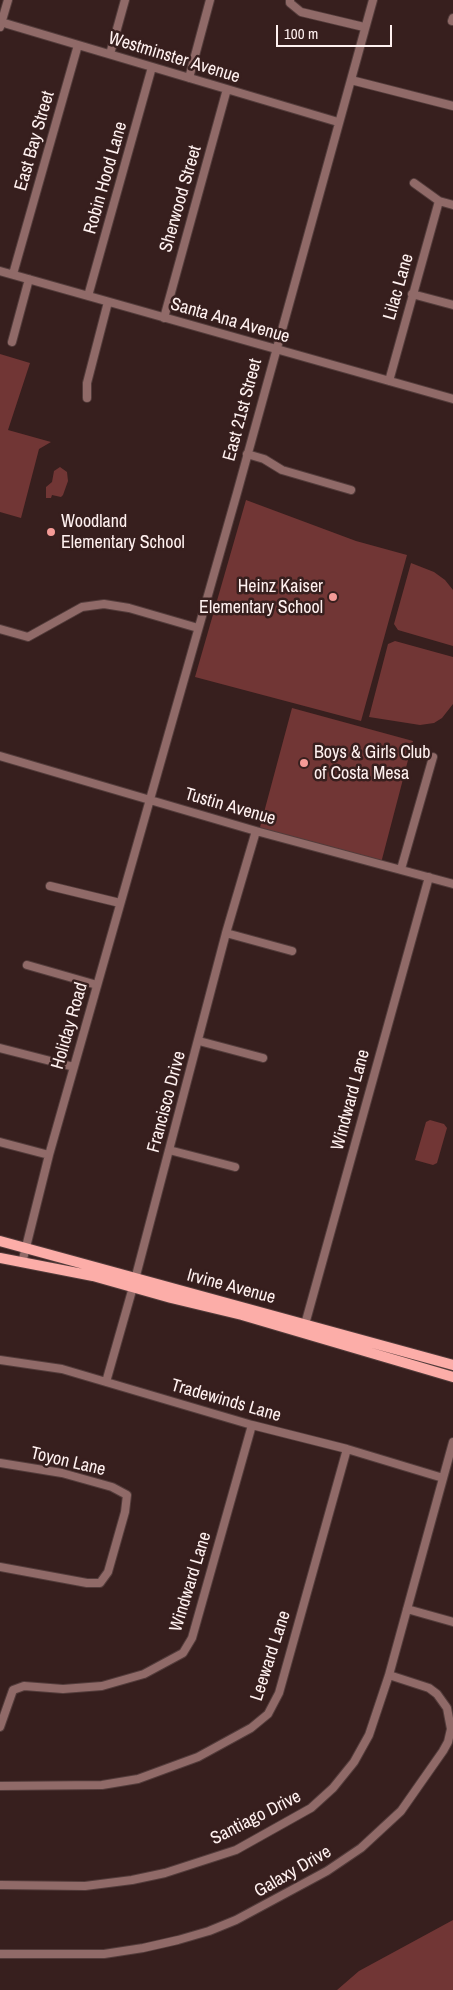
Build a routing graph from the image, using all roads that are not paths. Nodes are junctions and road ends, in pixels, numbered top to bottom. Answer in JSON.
{"nodes":[{"id":1,"x":8,"y":0,"type":"edge"},
{"id":2,"x":125,"y":0,"type":"edge"},
{"id":3,"x":210,"y":0,"type":"edge"},
{"id":4,"x":290,"y":0,"type":"edge"},
{"id":5,"x":373,"y":0,"type":"edge"},
{"id":6,"x":1,"y":24,"type":"edge"},
{"id":7,"x":364,"y":28,"type":"junction"},
{"id":8,"x":78,"y":45,"type":"junction"},
{"id":9,"x":110,"y":54,"type":"junction"},
{"id":10,"x":152,"y":67,"type":"junction"},
{"id":11,"x":189,"y":78,"type":"junction"},
{"id":12,"x":351,"y":80,"type":"junction"},
{"id":13,"x":227,"y":89,"type":"junction"},
{"id":14,"x":453,"y":106,"type":"edge"},
{"id":15,"x":338,"y":122,"type":"junction"},
{"id":16,"x":414,"y":183,"type":"dead end"},
{"id":17,"x":439,"y":201,"type":"junction"},
{"id":18,"x":453,"y":205,"type":"edge"},
{"id":19,"x":0,"y":271,"type":"edge"},
{"id":20,"x":13,"y":274,"type":"junction"},
{"id":21,"x":28,"y":279,"type":"junction"},
{"id":22,"x":412,"y":294,"type":"junction"},
{"id":23,"x":88,"y":296,"type":"junction"},
{"id":24,"x":108,"y":302,"type":"junction"},
{"id":25,"x":453,"y":306,"type":"edge"},
{"id":26,"x":164,"y":318,"type":"junction"},
{"id":27,"x":12,"y":342,"type":"dead end"},
{"id":28,"x":275,"y":349,"type":"junction"},
{"id":29,"x":389,"y":381,"type":"junction"},
{"id":30,"x":87,"y":398,"type":"dead end"},
{"id":31,"x":453,"y":399,"type":"edge"},
{"id":32,"x":247,"y":454,"type":"junction"},
{"id":33,"x":351,"y":490,"type":"dead end"},
{"id":34,"x":198,"y":628,"type":"junction"},
{"id":35,"x":0,"y":629,"type":"edge"},
{"id":36,"x":0,"y":756,"type":"edge"},
{"id":37,"x":433,"y":757,"type":"dead end"},
{"id":38,"x":149,"y":798,"type":"junction"},
{"id":39,"x":256,"y":831,"type":"junction"},
{"id":40,"x":401,"y":869,"type":"junction"},
{"id":41,"x":429,"y":877,"type":"junction"},
{"id":42,"x":453,"y":884,"type":"edge"},
{"id":43,"x":50,"y":886,"type":"dead end"},
{"id":44,"x":120,"y":903,"type":"junction"},
{"id":45,"x":226,"y":933,"type":"junction"},
{"id":46,"x":292,"y":951,"type":"dead end"},
{"id":47,"x":27,"y":965,"type":"dead end"},
{"id":48,"x":97,"y":985,"type":"junction"},
{"id":49,"x":199,"y":1041,"type":"junction"},
{"id":50,"x":0,"y":1048,"type":"edge"},
{"id":51,"x":263,"y":1058,"type":"dead end"},
{"id":52,"x":74,"y":1067,"type":"junction"},
{"id":53,"x":0,"y":1142,"type":"edge"},
{"id":54,"x":169,"y":1150,"type":"junction"},
{"id":55,"x":49,"y":1156,"type":"junction"},
{"id":56,"x":235,"y":1167,"type":"dead end"},
{"id":57,"x":0,"y":1240,"type":"edge"},
{"id":58,"x":26,"y":1248,"type":"junction"},
{"id":59,"x":0,"y":1258,"type":"edge"},
{"id":60,"x":22,"y":1263,"type":"junction"},
{"id":61,"x":134,"y":1283,"type":"junction"},
{"id":62,"x":304,"y":1328,"type":"junction"},
{"id":63,"x":0,"y":1360,"type":"edge"},
{"id":64,"x":453,"y":1365,"type":"edge"},
{"id":65,"x":453,"y":1378,"type":"edge"},
{"id":66,"x":106,"y":1382,"type":"junction"},
{"id":67,"x":252,"y":1425,"type":"junction"},
{"id":68,"x":453,"y":1442,"type":"edge"},
{"id":69,"x":347,"y":1449,"type":"junction"},
{"id":70,"x":0,"y":1463,"type":"edge"},
{"id":71,"x":442,"y":1478,"type":"junction"},
{"id":72,"x":0,"y":1567,"type":"edge"},
{"id":73,"x":407,"y":1609,"type":"junction"},
{"id":74,"x":453,"y":1622,"type":"edge"},
{"id":75,"x":388,"y":1675,"type":"junction"},
{"id":76,"x":0,"y":1727,"type":"edge"},
{"id":77,"x":0,"y":1786,"type":"edge"},
{"id":78,"x":0,"y":1885,"type":"edge"},
{"id":79,"x":0,"y":1954,"type":"edge"}],
"edges":[{"from":1,"to":6,"type":"street"},
{"from":2,"to":9,"type":"street"},
{"from":3,"to":11,"type":"street"},
{"from":4,"to":7,"type":"street"},
{"from":5,"to":7,"type":"street","name":"East 21st Street"},
{"from":6,"to":8,"type":"street","name":"Westminster Avenue"},
{"from":7,"to":12,"type":"street","name":"East 21st Street"},
{"from":8,"to":9,"type":"street","name":"Westminster Avenue"},
{"from":8,"to":20,"type":"street","name":"East Bay Street"},
{"from":9,"to":10,"type":"street","name":"Westminster Avenue"},
{"from":10,"to":11,"type":"street","name":"Westminster Avenue"},
{"from":10,"to":23,"type":"street","name":"Robin Hood Lane"},
{"from":11,"to":13,"type":"street","name":"Westminster Avenue"},
{"from":12,"to":14,"type":"street"},
{"from":12,"to":15,"type":"street","name":"East 21st Street"},
{"from":13,"to":15,"type":"street","name":"Westminster Avenue"},
{"from":13,"to":26,"type":"street","name":"Sherwood Street"},
{"from":15,"to":28,"type":"street","name":"East 21st Street"},
{"from":16,"to":17,"type":"street"},
{"from":17,"to":18,"type":"street"},
{"from":17,"to":22,"type":"street","name":"Lilac Lane"},
{"from":19,"to":20,"type":"street","name":"Santa Ana Avenue"},
{"from":20,"to":21,"type":"street","name":"Santa Ana Avenue"},
{"from":21,"to":23,"type":"street","name":"Santa Ana Avenue"},
{"from":21,"to":27,"type":"street"},
{"from":22,"to":25,"type":"street"},
{"from":22,"to":29,"type":"street","name":"Lilac Lane"},
{"from":23,"to":24,"type":"street","name":"Santa Ana Avenue"},
{"from":24,"to":26,"type":"street","name":"Santa Ana Avenue"},
{"from":24,"to":30,"type":"street"},
{"from":26,"to":28,"type":"street","name":"Santa Ana Avenue"},
{"from":28,"to":29,"type":"street","name":"Santa Ana Avenue"},
{"from":28,"to":32,"type":"street","name":"East 21st Street"},
{"from":29,"to":31,"type":"street","name":"Santa Ana Avenue"},
{"from":32,"to":33,"type":"street"},
{"from":32,"to":34,"type":"street","name":"East 21st Street"},
{"from":34,"to":35,"type":"street"},
{"from":34,"to":38,"type":"street","name":"East 21st Street"},
{"from":36,"to":38,"type":"street","name":"Tustin Avenue"},
{"from":37,"to":40,"type":"street"},
{"from":38,"to":39,"type":"street","name":"Tustin Avenue"},
{"from":38,"to":44,"type":"street","name":"Holiday Road"},
{"from":39,"to":40,"type":"street","name":"Tustin Avenue"},
{"from":39,"to":45,"type":"street","name":"Francisco Drive"},
{"from":40,"to":41,"type":"street","name":"Tustin Avenue"},
{"from":41,"to":42,"type":"street","name":"Tustin Avenue"},
{"from":41,"to":62,"type":"street","name":"Windward Lane"},
{"from":43,"to":44,"type":"street"},
{"from":44,"to":48,"type":"street","name":"Holiday Road"},
{"from":45,"to":46,"type":"street"},
{"from":45,"to":49,"type":"street","name":"Francisco Drive"},
{"from":47,"to":48,"type":"street"},
{"from":48,"to":52,"type":"street","name":"Holiday Road"},
{"from":49,"to":51,"type":"street"},
{"from":49,"to":54,"type":"street","name":"Francisco Drive"},
{"from":50,"to":52,"type":"street"},
{"from":52,"to":55,"type":"street","name":"Holiday Road"},
{"from":53,"to":55,"type":"street"},
{"from":54,"to":56,"type":"street"},
{"from":54,"to":61,"type":"street","name":"Francisco Drive"},
{"from":55,"to":58,"type":"street","name":"Holiday Road"},
{"from":57,"to":58,"type":"main road","name":"Irvine Avenue"},
{"from":58,"to":60,"type":"street","name":"Holiday Road"},
{"from":58,"to":61,"type":"main road","name":"Irvine Avenue"},
{"from":59,"to":60,"type":"main road","name":"Irvine Avenue"},
{"from":60,"to":61,"type":"main road","name":"Irvine Avenue"},
{"from":61,"to":62,"type":"main road","name":"Irvine Avenue"},
{"from":61,"to":66,"type":"street","name":"Francisco Drive"},
{"from":62,"to":64,"type":"main road","name":"Irvine Avenue"},
{"from":62,"to":65,"type":"main road","name":"Irvine Avenue"},
{"from":63,"to":66,"type":"street","name":"Tradewinds Lane"},
{"from":66,"to":67,"type":"street","name":"Tradewinds Lane"},
{"from":67,"to":69,"type":"street","name":"Tradewinds Lane"},
{"from":67,"to":76,"type":"street","name":"Windward Lane"},
{"from":68,"to":71,"type":"street","name":"Santiago Drive"},
{"from":69,"to":71,"type":"street","name":"Tradewinds Lane"},
{"from":69,"to":77,"type":"street","name":"Leeward Lane"},
{"from":70,"to":72,"type":"street","name":"Toyon Lane"},
{"from":71,"to":73,"type":"street","name":"Santiago Drive"},
{"from":73,"to":74,"type":"street"},
{"from":73,"to":75,"type":"street","name":"Santiago Drive"},
{"from":75,"to":78,"type":"street","name":"Santiago Drive"},
{"from":75,"to":79,"type":"street","name":"Galaxy Drive"}]}
